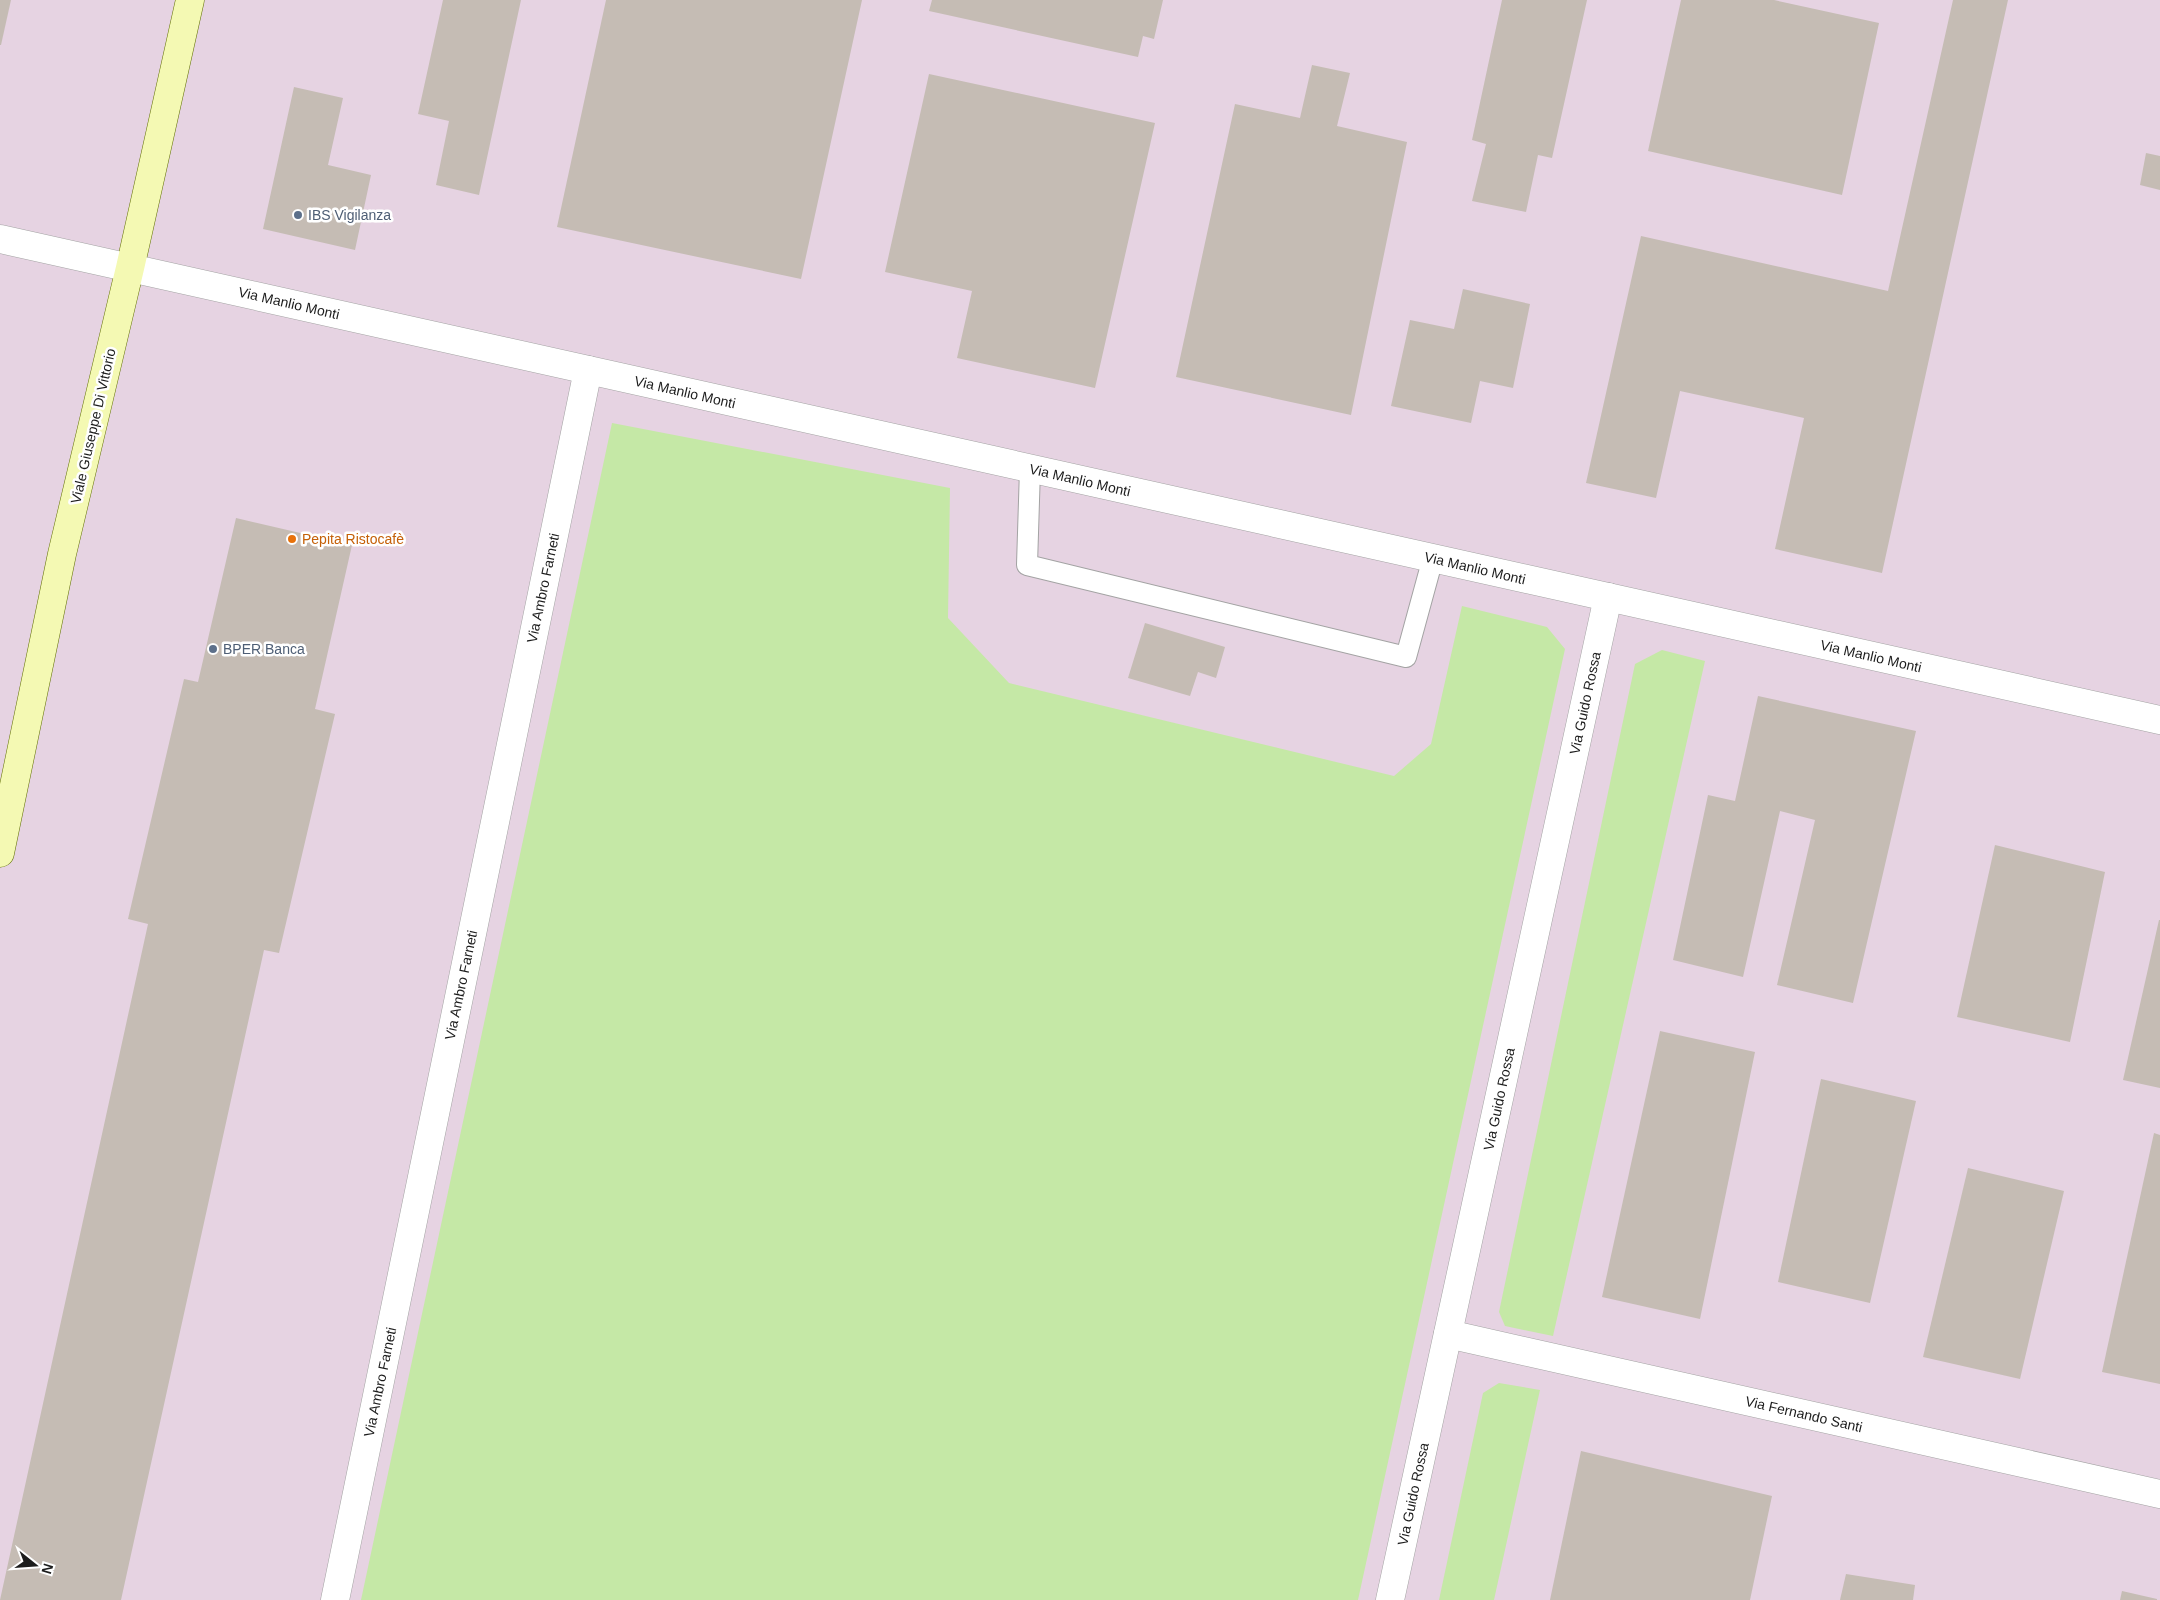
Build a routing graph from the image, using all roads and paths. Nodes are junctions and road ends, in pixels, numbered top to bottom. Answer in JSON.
{"nodes":[{"id":1,"x":190,"y":0,"type":"edge"},
{"id":2,"x":0,"y":239,"type":"edge"},
{"id":3,"x":130,"y":268,"type":"junction"},
{"id":4,"x":588,"y":370,"type":"junction"},
{"id":5,"x":1030,"y":469,"type":"junction"},
{"id":6,"x":1433,"y":558,"type":"junction"},
{"id":7,"x":1608,"y":597,"type":"junction"},
{"id":8,"x":2160,"y":720,"type":"edge"},
{"id":9,"x":0,"y":853,"type":"edge"},
{"id":10,"x":1448,"y":1334,"type":"junction"},
{"id":11,"x":2160,"y":1494,"type":"edge"},
{"id":12,"x":335,"y":1600,"type":"edge"},
{"id":13,"x":1390,"y":1600,"type":"edge"}],
"edges":[{"from":1,"to":3,"type":"main road","name":"Viale Giuseppe Di Vittorio"},
{"from":2,"to":3,"type":"street","name":"Via Manlio Monti"},
{"from":3,"to":4,"type":"street","name":"Via Manlio Monti"},
{"from":3,"to":9,"type":"main road","name":"Viale Giuseppe Di Vittorio"},
{"from":4,"to":5,"type":"street","name":"Via Manlio Monti"},
{"from":4,"to":12,"type":"street","name":"Via Ambro Farneti"},
{"from":5,"to":6,"type":"street","name":"Via Manlio Monti"},
{"from":5,"to":6,"type":"lane"},
{"from":6,"to":7,"type":"street","name":"Via Manlio Monti"},
{"from":7,"to":8,"type":"street","name":"Via Manlio Monti"},
{"from":7,"to":10,"type":"street","name":"Via Guido Rossa"},
{"from":10,"to":11,"type":"street","name":"Via Fernando Santi"},
{"from":10,"to":13,"type":"street","name":"Via Guido Rossa"}]}
